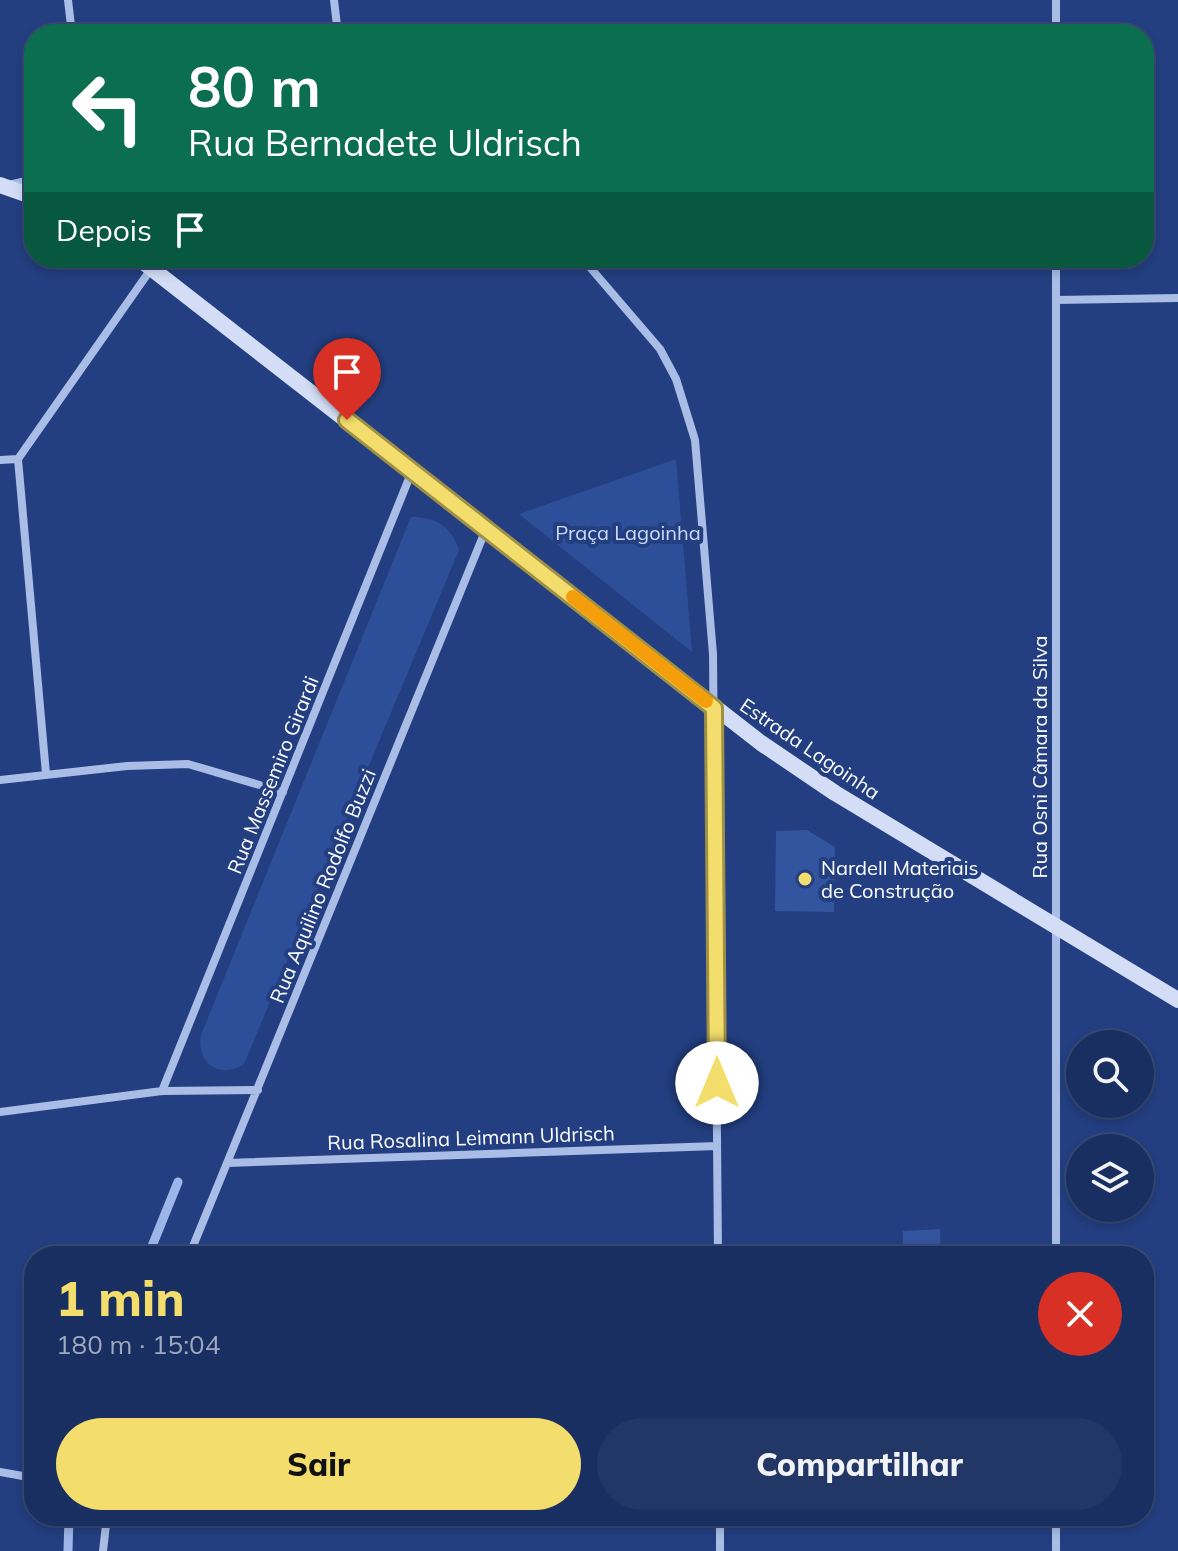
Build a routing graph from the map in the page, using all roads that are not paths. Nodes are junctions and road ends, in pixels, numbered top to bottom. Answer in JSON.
{"nodes":[{"id":1,"x":68,"y":0,"type":"edge"},
{"id":2,"x":334,"y":0,"type":"edge"},
{"id":3,"x":1056,"y":0,"type":"edge"},
{"id":4,"x":71,"y":24,"type":"edge"},
{"id":5,"x":337,"y":24,"type":"edge"},
{"id":6,"x":1056,"y":24,"type":"edge"},
{"id":7,"x":24,"y":181,"type":"edge"},
{"id":8,"x":2,"y":186,"type":"edge"},
{"id":9,"x":24,"y":194,"type":"edge"},
{"id":10,"x":591,"y":268,"type":"edge"},
{"id":11,"x":1056,"y":268,"type":"edge"},
{"id":12,"x":152,"y":269,"type":"joint"},
{"id":13,"x":1178,"y":298,"type":"edge"},
{"id":14,"x":1056,"y":300,"type":"junction"},
{"id":15,"x":18,"y":459,"type":"junction"},
{"id":16,"x":0,"y":460,"type":"edge"},
{"id":17,"x":412,"y":470,"type":"junction"},
{"id":18,"x":487,"y":528,"type":"junction"},
{"id":19,"x":714,"y":708,"type":"junction"},
{"id":20,"x":46,"y":774,"type":"junction"},
{"id":21,"x":0,"y":780,"type":"edge"},
{"id":22,"x":283,"y":792,"type":"junction"},
{"id":23,"x":1056,"y":924,"type":"junction"},
{"id":24,"x":1178,"y":1000,"type":"edge"},
{"id":25,"x":258,"y":1090,"type":"junction"},
{"id":26,"x":162,"y":1091,"type":"junction"},
{"id":27,"x":0,"y":1112,"type":"edge"},
{"id":28,"x":717,"y":1146,"type":"junction"},
{"id":29,"x":227,"y":1163,"type":"junction"},
{"id":30,"x":193,"y":1246,"type":"edge"},
{"id":31,"x":718,"y":1246,"type":"edge"},
{"id":32,"x":1056,"y":1246,"type":"edge"},
{"id":33,"x":0,"y":1472,"type":"edge"},
{"id":34,"x":24,"y":1476,"type":"edge"},
{"id":35,"x":106,"y":1526,"type":"edge"},
{"id":36,"x":720,"y":1526,"type":"edge"},
{"id":37,"x":1056,"y":1526,"type":"edge"},
{"id":38,"x":103,"y":1551,"type":"edge"},
{"id":39,"x":720,"y":1551,"type":"edge"},
{"id":40,"x":1056,"y":1551,"type":"edge"}],
"edges":[{"from":1,"to":4,"type":"street"},
{"from":2,"to":5,"type":"street"},
{"from":3,"to":6,"type":"street"},
{"from":7,"to":8,"type":"street"},
{"from":8,"to":9,"type":"main road"},
{"from":10,"to":19,"type":"street","name":"Estrada Lagoinha"},
{"from":11,"to":14,"type":"street","name":"Rua Osni Câmara da Silva"},
{"from":12,"to":15,"type":"street"},
{"from":12,"to":17,"type":"main road"},
{"from":13,"to":14,"type":"street"},
{"from":14,"to":23,"type":"street","name":"Rua Osni Câmara da Silva"},
{"from":15,"to":16,"type":"street"},
{"from":15,"to":20,"type":"street"},
{"from":17,"to":18,"type":"main road"},
{"from":17,"to":22,"type":"street","name":"Rua Massemiro Girardi"},
{"from":18,"to":19,"type":"main road"},
{"from":18,"to":25,"type":"street","name":"Rua Aquilino Rodolfo Buzzi"},
{"from":19,"to":23,"type":"main road","name":"Estrada Lagoinha"},
{"from":19,"to":28,"type":"street"},
{"from":20,"to":21,"type":"street"},
{"from":20,"to":22,"type":"street"},
{"from":22,"to":26,"type":"street","name":"Rua Massemiro Girardi"},
{"from":23,"to":24,"type":"main road","name":"Estrada Lagoinha"},
{"from":23,"to":32,"type":"street","name":"Rua Osni Câmara da Silva"},
{"from":25,"to":26,"type":"street"},
{"from":25,"to":29,"type":"street","name":"Rua Aquilino Rodolfo Buzzi"},
{"from":26,"to":27,"type":"street"},
{"from":28,"to":29,"type":"street","name":"Rua Rosalina Leimann Uldrisch"},
{"from":28,"to":31,"type":"street"},
{"from":29,"to":30,"type":"street","name":"Rua Aquilino Rodolfo Buzzi"},
{"from":33,"to":34,"type":"street"},
{"from":35,"to":38,"type":"street"},
{"from":36,"to":39,"type":"street"},
{"from":37,"to":40,"type":"street"}]}
